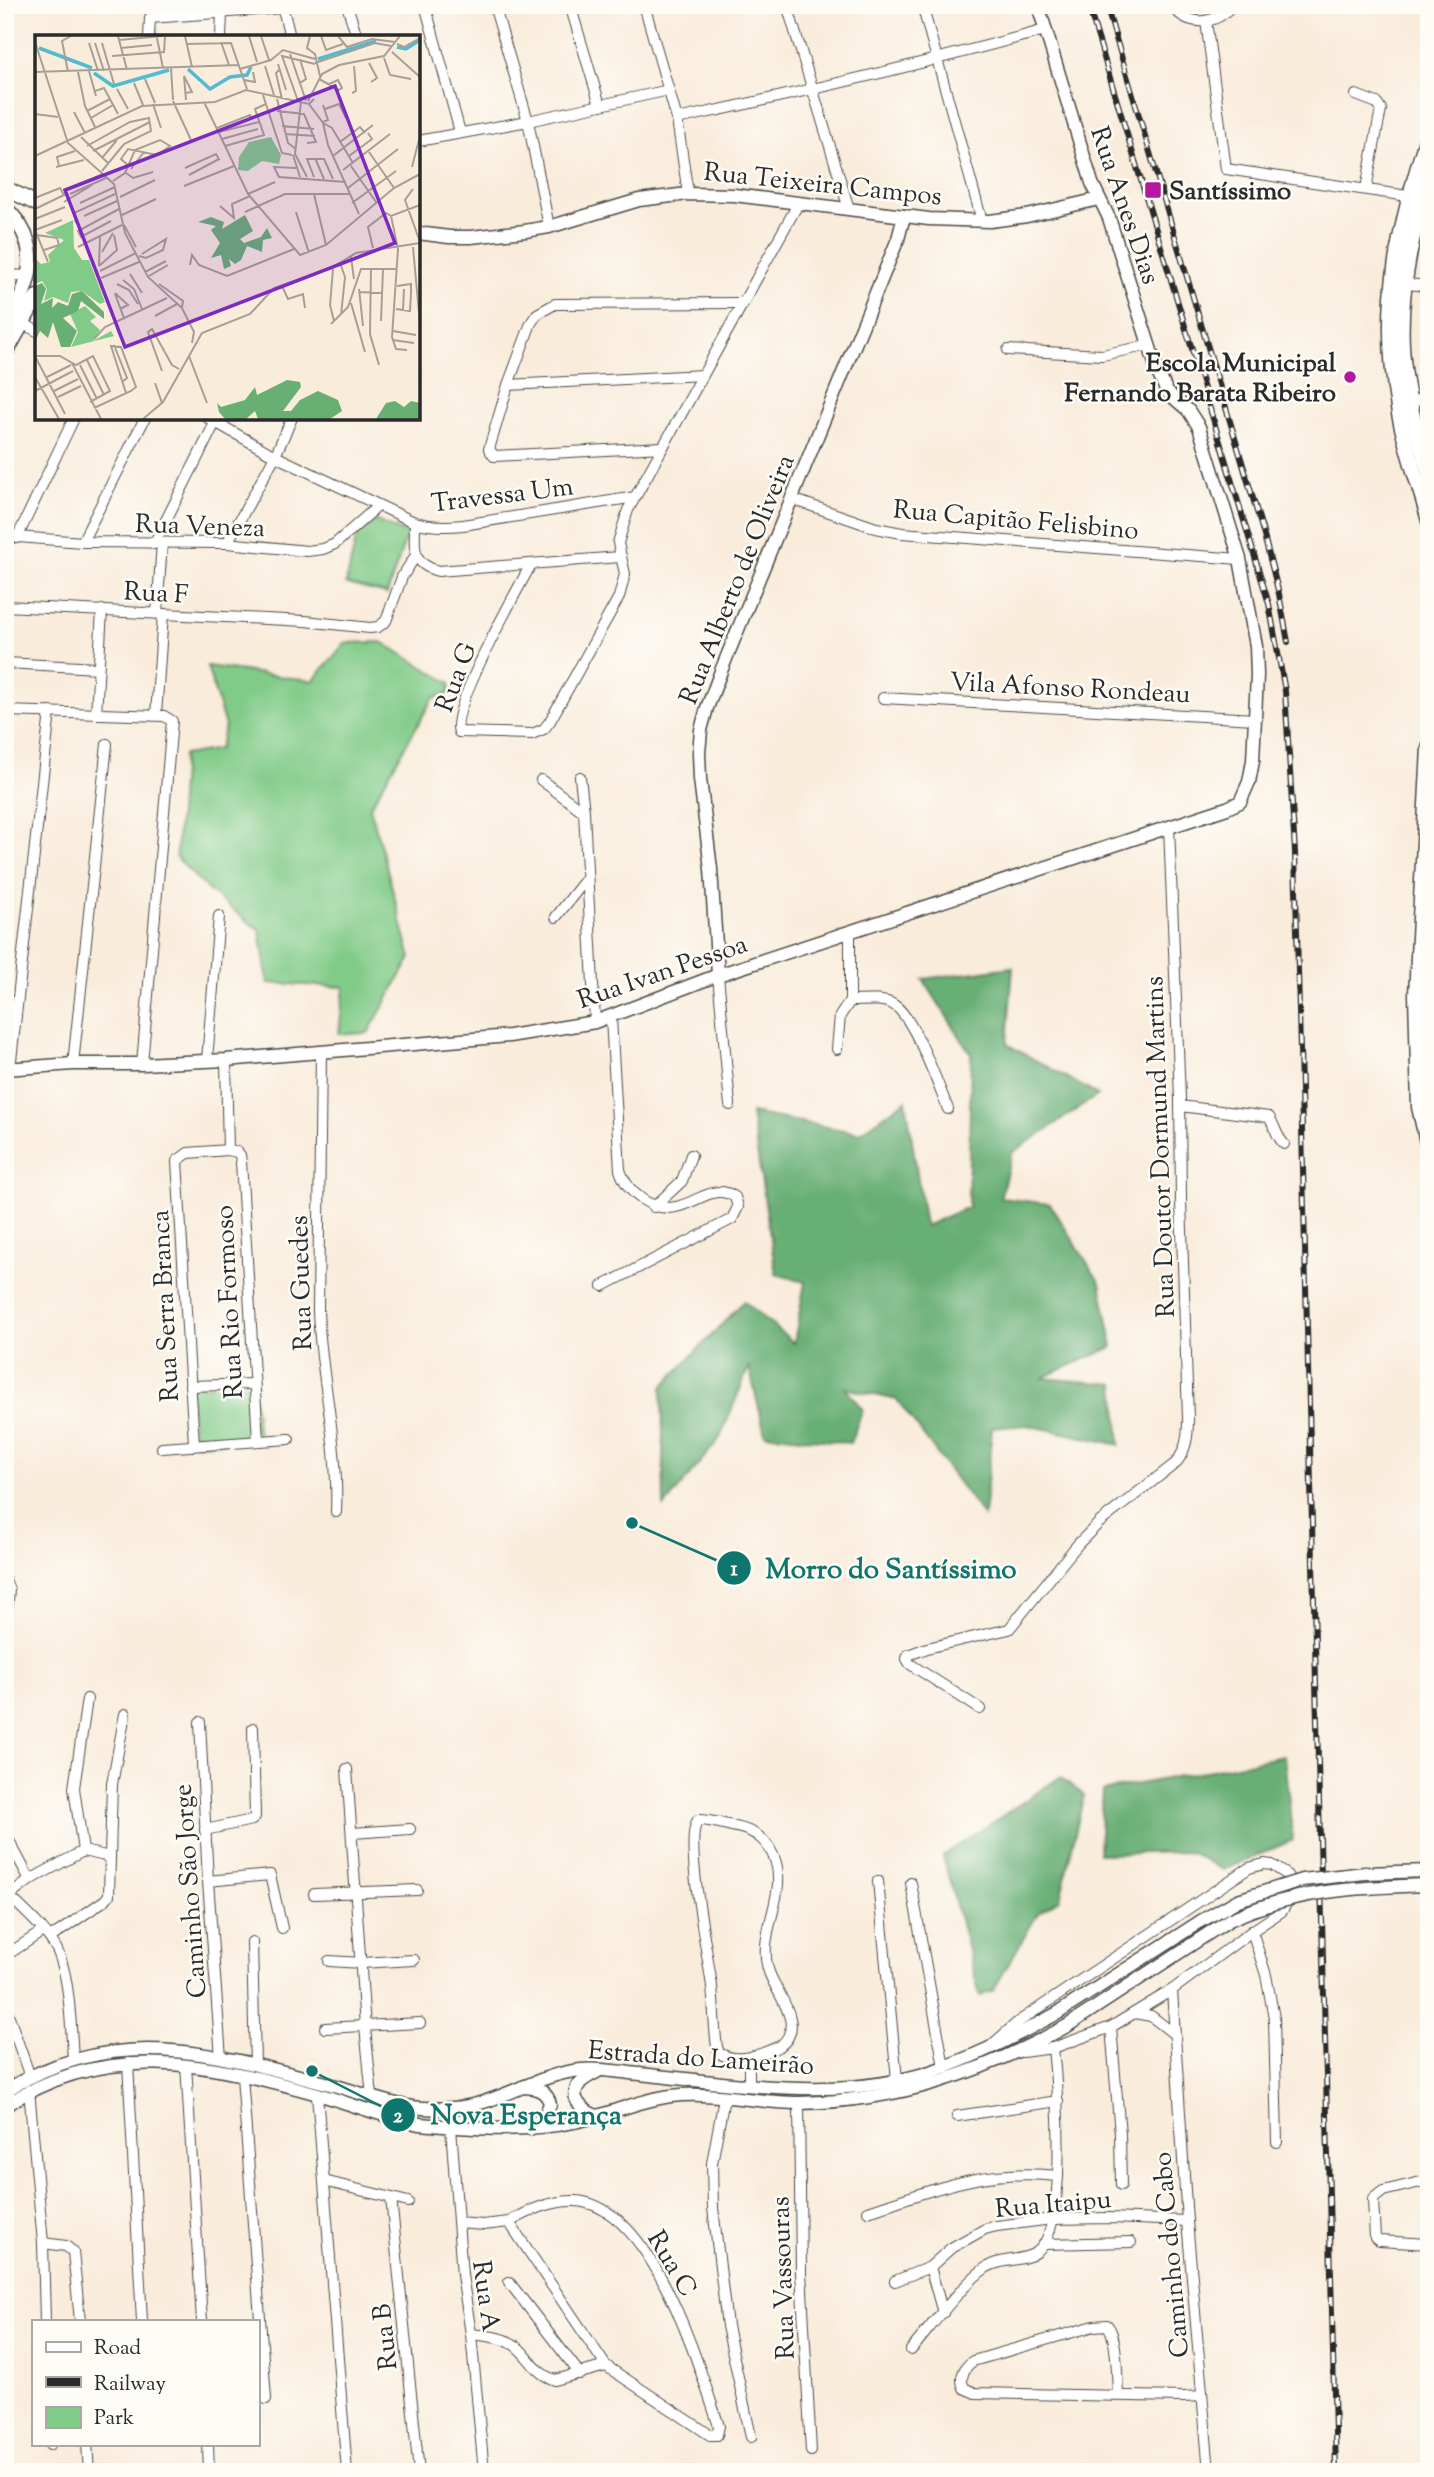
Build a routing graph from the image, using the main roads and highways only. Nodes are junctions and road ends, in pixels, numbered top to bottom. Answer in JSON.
{"nodes":[{"id":1,"x":1429,"y":131,"type":"edge"},
{"id":2,"x":1429,"y":176,"type":"edge"},
{"id":3,"x":5,"y":188,"type":"edge"},
{"id":4,"x":35,"y":205,"type":"edge"},
{"id":5,"x":35,"y":207,"type":"edge"},
{"id":6,"x":5,"y":208,"type":"edge"},
{"id":7,"x":18,"y":221,"type":"junction"},
{"id":8,"x":34,"y":258,"type":"edge"},
{"id":9,"x":35,"y":300,"type":"edge"},
{"id":10,"x":5,"y":331,"type":"edge"},
{"id":11,"x":5,"y":354,"type":"edge"},
{"id":12,"x":1429,"y":472,"type":"edge"},
{"id":13,"x":1426,"y":499,"type":"edge"},
{"id":14,"x":1429,"y":521,"type":"edge"},
{"id":15,"x":1429,"y":748,"type":"edge"},
{"id":16,"x":1429,"y":1151,"type":"edge"}],
"edges":[{"from":1,"to":13,"type":"main road"},
{"from":2,"to":12,"type":"main road"},
{"from":3,"to":4,"type":"main road"},
{"from":5,"to":7,"type":"main road"},
{"from":6,"to":7,"type":"main road"},
{"from":7,"to":8,"type":"main road"},
{"from":8,"to":10,"type":"main road"},
{"from":9,"to":11,"type":"main road"},
{"from":13,"to":14,"type":"main road"},
{"from":15,"to":16,"type":"main road"}]}
